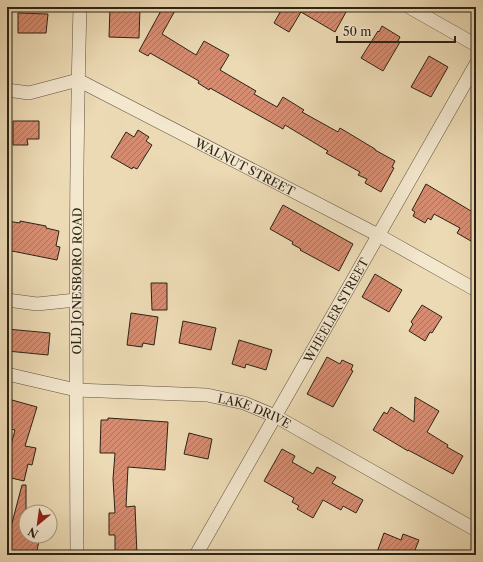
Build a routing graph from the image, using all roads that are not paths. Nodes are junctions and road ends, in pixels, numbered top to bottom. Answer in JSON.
{"nodes":[{"id":1,"x":80,"y":7,"type":"edge"},
{"id":2,"x":409,"y":7,"type":"edge"},
{"id":3,"x":476,"y":45,"type":"edge"},
{"id":4,"x":476,"y":64,"type":"edge"},
{"id":5,"x":78,"y":80,"type":"junction"},
{"id":6,"x":7,"y":90,"type":"edge"},
{"id":7,"x":378,"y":235,"type":"junction"},
{"id":8,"x":476,"y":290,"type":"edge"},
{"id":9,"x":7,"y":300,"type":"edge"},
{"id":10,"x":76,"y":300,"type":"junction"},
{"id":11,"x":7,"y":374,"type":"edge"},
{"id":12,"x":76,"y":390,"type":"junction"},
{"id":13,"x":275,"y":416,"type":"junction"},
{"id":14,"x":476,"y":530,"type":"edge"},
{"id":15,"x":77,"y":555,"type":"edge"},
{"id":16,"x":196,"y":555,"type":"edge"}],
"edges":[{"from":1,"to":5,"type":"street","name":"OLD JONESBORO ROAD"},
{"from":2,"to":3,"type":"street"},
{"from":4,"to":7,"type":"street","name":"WHEELER STREET"},
{"from":5,"to":6,"type":"street"},
{"from":5,"to":7,"type":"street","name":"WALNUT STREET"},
{"from":5,"to":10,"type":"street","name":"OLD JONESBORO ROAD"},
{"from":7,"to":8,"type":"street","name":"WALNUT STREET"},
{"from":7,"to":13,"type":"street","name":"WHEELER STREET"},
{"from":9,"to":10,"type":"street"},
{"from":10,"to":12,"type":"street","name":"OLD JONESBORO ROAD"},
{"from":11,"to":12,"type":"street","name":"LAKE DRIVE"},
{"from":12,"to":13,"type":"street","name":"LAKE DRIVE"},
{"from":12,"to":15,"type":"street","name":"OLD JONESBORO ROAD"},
{"from":13,"to":14,"type":"street","name":"LAKE DRIVE"},
{"from":13,"to":16,"type":"street","name":"WHEELER STREET"}]}
